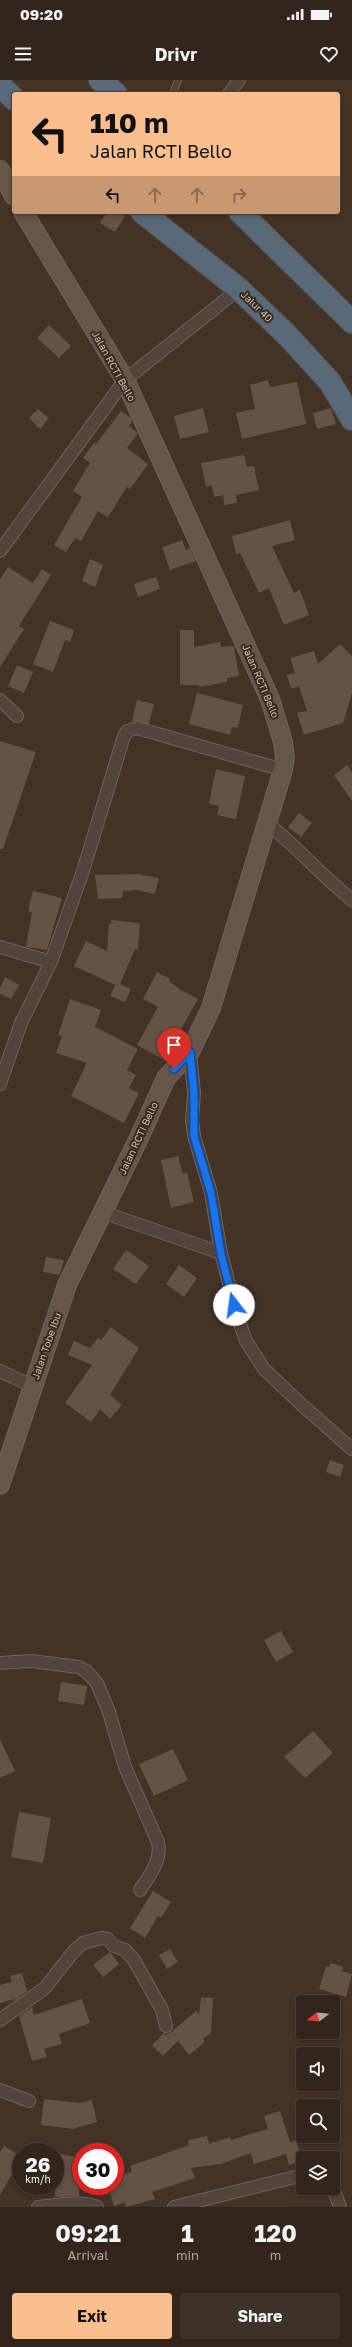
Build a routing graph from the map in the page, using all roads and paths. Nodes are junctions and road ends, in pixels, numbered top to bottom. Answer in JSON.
{"nodes":[{"id":1,"x":100,"y":80,"type":"edge"},
{"id":2,"x":178,"y":80,"type":"edge"},
{"id":3,"x":239,"y":80,"type":"edge"},
{"id":4,"x":0,"y":86,"type":"edge"},
{"id":5,"x":114,"y":92,"type":"edge"},
{"id":6,"x":174,"y":92,"type":"edge"},
{"id":7,"x":230,"y":92,"type":"edge"},
{"id":8,"x":12,"y":97,"type":"edge"},
{"id":9,"x":0,"y":170,"type":"edge"},
{"id":10,"x":12,"y":192,"type":"edge"},
{"id":11,"x":24,"y":214,"type":"edge"},
{"id":12,"x":145,"y":214,"type":"edge"},
{"id":13,"x":242,"y":214,"type":"edge"},
{"id":14,"x":239,"y":289,"type":"junction"},
{"id":15,"x":352,"y":322,"type":"edge"},
{"id":16,"x":125,"y":380,"type":"junction"},
{"id":17,"x":352,"y":419,"type":"edge"},
{"id":18,"x":0,"y":551,"type":"edge"},
{"id":19,"x":0,"y":700,"type":"edge"},
{"id":20,"x":17,"y":716,"type":"dead end"},
{"id":21,"x":283,"y":770,"type":"junction"},
{"id":22,"x":267,"y":823,"type":"junction"},
{"id":23,"x":352,"y":900,"type":"edge"},
{"id":24,"x":0,"y":947,"type":"edge"},
{"id":25,"x":51,"y":962,"type":"junction"},
{"id":26,"x":190,"y":1052,"type":"junction"},
{"id":27,"x":0,"y":1084,"type":"edge"},
{"id":28,"x":102,"y":1212,"type":"junction"},
{"id":29,"x":221,"y":1254,"type":"junction"},
{"id":30,"x":0,"y":1371,"type":"edge"},
{"id":31,"x":32,"y":1386,"type":"junction"},
{"id":32,"x":352,"y":1449,"type":"edge"},
{"id":33,"x":0,"y":1485,"type":"edge"},
{"id":34,"x":0,"y":1663,"type":"edge"},
{"id":35,"x":140,"y":1890,"type":"dead end"},
{"id":36,"x":0,"y":2020,"type":"edge"},
{"id":37,"x":166,"y":2026,"type":"dead end"},
{"id":38,"x":0,"y":2090,"type":"edge"},
{"id":39,"x":29,"y":2101,"type":"dead end"},
{"id":40,"x":296,"y":2177,"type":"edge"},
{"id":41,"x":336,"y":2195,"type":"edge"},
{"id":42,"x":38,"y":2207,"type":"edge"},
{"id":43,"x":97,"y":2207,"type":"edge"},
{"id":44,"x":174,"y":2207,"type":"edge"},
{"id":45,"x":340,"y":2207,"type":"edge"}],
"edges":[{"from":1,"to":5,"type":"highway"},
{"from":2,"to":6,"type":"lane"},
{"from":3,"to":7,"type":"street"},
{"from":4,"to":8,"type":"highway"},
{"from":9,"to":10,"type":"street"},
{"from":11,"to":16,"type":"street","name":"Jalan RCTI Bello"},
{"from":12,"to":14,"type":"highway","name":"Jalur 40"},
{"from":13,"to":15,"type":"highway"},
{"from":14,"to":16,"type":"street"},
{"from":14,"to":17,"type":"highway","name":"Jalur 40"},
{"from":16,"to":18,"type":"street"},
{"from":16,"to":21,"type":"street","name":"Jalan RCTI Bello"},
{"from":19,"to":20,"type":"street"},
{"from":21,"to":22,"type":"street","name":"Jalan RCTI Bello"},
{"from":21,"to":25,"type":"street"},
{"from":22,"to":23,"type":"street"},
{"from":22,"to":26,"type":"street","name":"Jalan RCTI Bello"},
{"from":24,"to":25,"type":"street"},
{"from":25,"to":27,"type":"street"},
{"from":26,"to":28,"type":"street","name":"Jalan RCTI Bello"},
{"from":26,"to":29,"type":"street"},
{"from":28,"to":29,"type":"street"},
{"from":28,"to":31,"type":"street","name":"Jalan Tobe Ibu"},
{"from":29,"to":32,"type":"street"},
{"from":30,"to":31,"type":"street"},
{"from":31,"to":33,"type":"street","name":"Jalan Tobe Ibu"},
{"from":34,"to":35,"type":"street"},
{"from":36,"to":37,"type":"street"},
{"from":38,"to":39,"type":"street"},
{"from":40,"to":44,"type":"street"},
{"from":41,"to":45,"type":"street"},
{"from":42,"to":43,"type":"street"}]}
